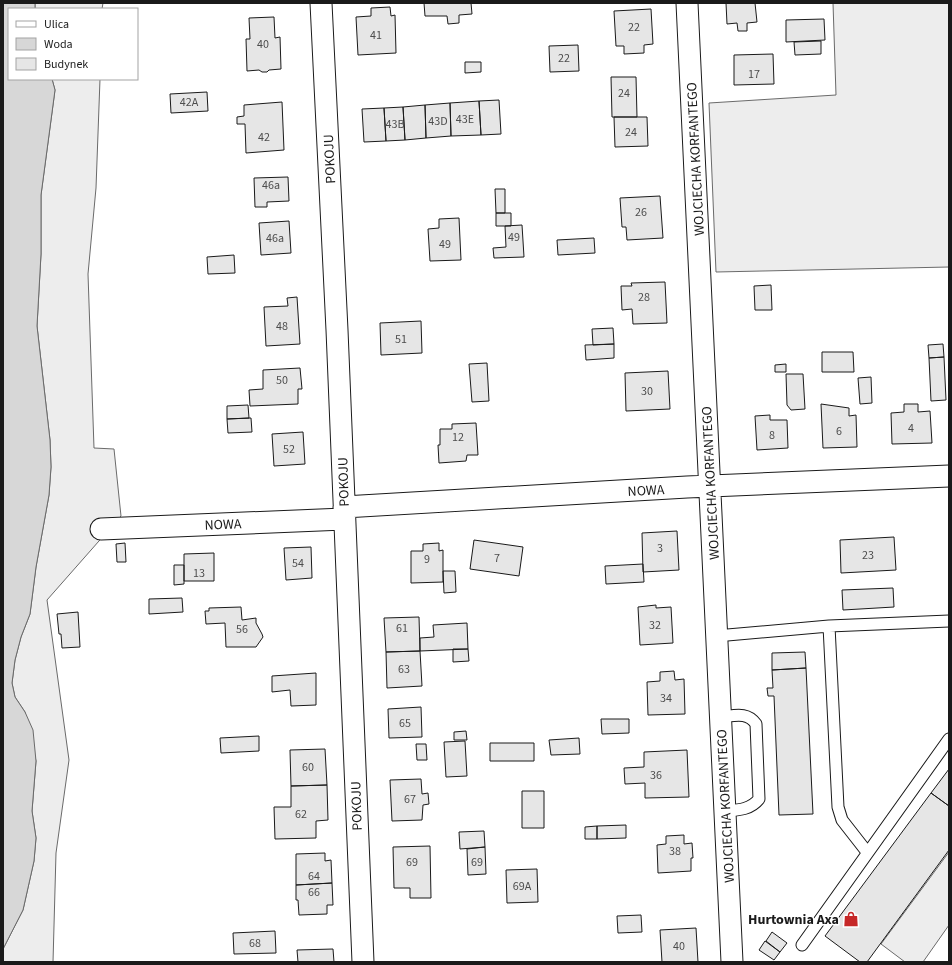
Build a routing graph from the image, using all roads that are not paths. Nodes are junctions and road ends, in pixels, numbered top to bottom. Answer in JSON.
{"nodes":[{"id":1,"x":321,"y":3,"type":"edge"},
{"id":2,"x":687,"y":3,"type":"edge"},
{"id":3,"x":949,"y":476,"type":"edge"},
{"id":4,"x":710,"y":486,"type":"junction"},
{"id":5,"x":344,"y":513,"type":"junction"},
{"id":6,"x":101,"y":529,"type":"dead end"},
{"id":7,"x":949,"y":621,"type":"edge"},
{"id":8,"x":829,"y":626,"type":"junction"},
{"id":9,"x":716,"y":636,"type":"junction"},
{"id":10,"x":720,"y":717,"type":"junction"},
{"id":11,"x":949,"y":739,"type":"edge"},
{"id":12,"x":725,"y":812,"type":"junction"},
{"id":13,"x":867,"y":852,"type":"junction"},
{"id":14,"x":802,"y":945,"type":"dead end"},
{"id":15,"x":363,"y":962,"type":"edge"},
{"id":16,"x":732,"y":962,"type":"edge"}],
"edges":[{"from":1,"to":5,"type":"street","name":"POKOJU"},
{"from":2,"to":4,"type":"street","name":"WOJCIECHA KORFANTEGO"},
{"from":3,"to":4,"type":"street","name":"NOWA"},
{"from":4,"to":5,"type":"street","name":"NOWA"},
{"from":4,"to":9,"type":"street","name":"WOJCIECHA KORFANTEGO"},
{"from":5,"to":6,"type":"street","name":"NOWA"},
{"from":5,"to":15,"type":"street","name":"POKOJU"},
{"from":7,"to":8,"type":"lane"},
{"from":8,"to":9,"type":"lane"},
{"from":8,"to":13,"type":"lane"},
{"from":9,"to":10,"type":"street","name":"WOJCIECHA KORFANTEGO"},
{"from":10,"to":12,"type":"street","name":"WOJCIECHA KORFANTEGO"},
{"from":10,"to":12,"type":"lane"},
{"from":11,"to":13,"type":"lane"},
{"from":12,"to":16,"type":"street","name":"WOJCIECHA KORFANTEGO"},
{"from":13,"to":14,"type":"lane"}]}
